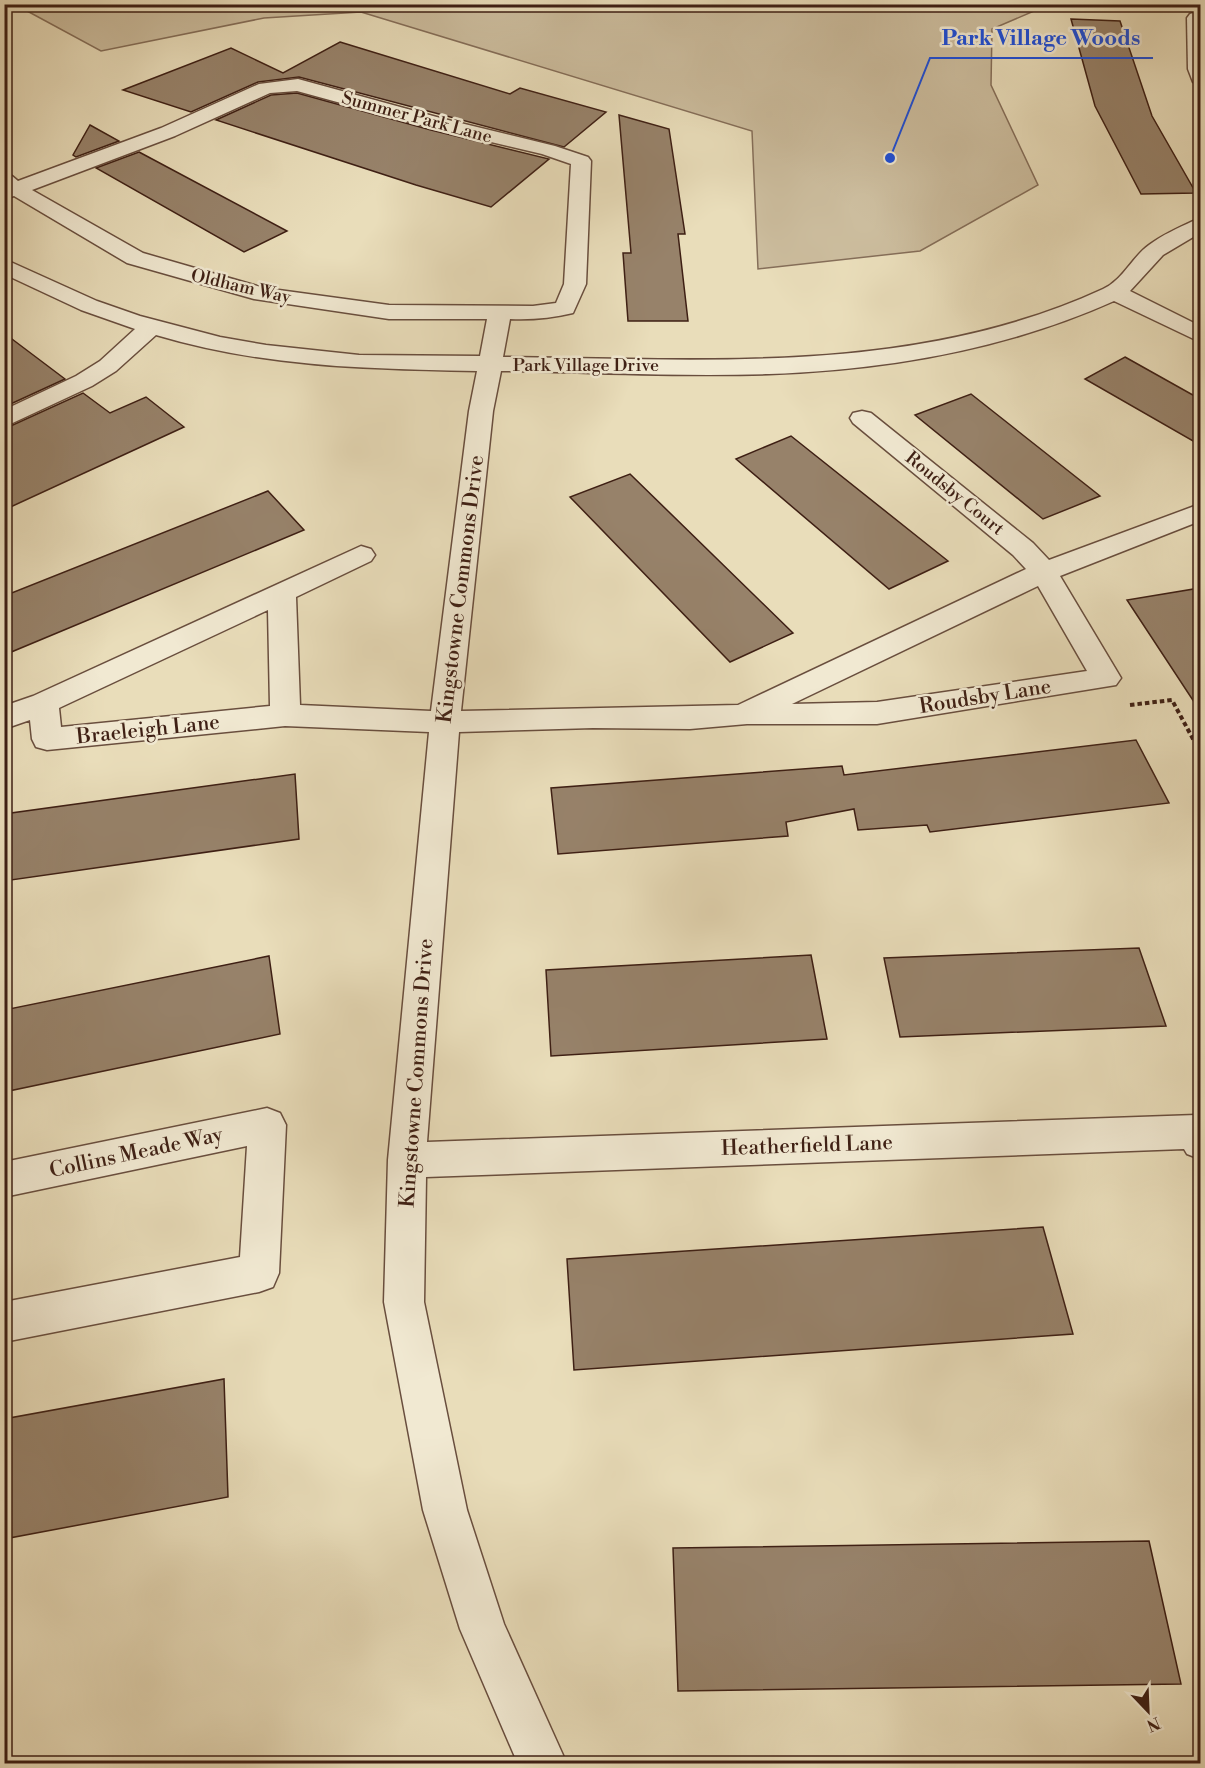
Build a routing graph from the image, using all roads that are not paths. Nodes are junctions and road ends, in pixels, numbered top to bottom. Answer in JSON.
{"nodes":[{"id":1,"x":1200,"y":16,"type":"edge"},
{"id":2,"x":1200,"y":78,"type":"edge"},
{"id":3,"x":8,"y":187,"type":"edge"},
{"id":4,"x":1200,"y":225,"type":"edge"},
{"id":5,"x":4,"y":265,"type":"edge"},
{"id":6,"x":1115,"y":292,"type":"junction"},
{"id":7,"x":500,"y":312,"type":"junction"},
{"id":8,"x":150,"y":328,"type":"junction"},
{"id":9,"x":1200,"y":334,"type":"edge"},
{"id":10,"x":491,"y":364,"type":"junction"},
{"id":11,"x":862,"y":418,"type":"dead end"},
{"id":12,"x":4,"y":420,"type":"edge"},
{"id":13,"x":1200,"y":512,"type":"edge"},
{"id":14,"x":361,"y":555,"type":"dead end"},
{"id":15,"x":1044,"y":572,"type":"junction"},
{"id":16,"x":282,"y":592,"type":"junction"},
{"id":17,"x":44,"y":703,"type":"junction"},
{"id":18,"x":285,"y":715,"type":"junction"},
{"id":19,"x":742,"y":715,"type":"junction"},
{"id":20,"x":4,"y":718,"type":"edge"},
{"id":21,"x":445,"y":722,"type":"junction"},
{"id":22,"x":1200,"y":1142,"type":"edge"},
{"id":23,"x":407,"y":1160,"type":"junction"},
{"id":24,"x":4,"y":1179,"type":"edge"},
{"id":25,"x":4,"y":1322,"type":"edge"},
{"id":26,"x":543,"y":1764,"type":"edge"}],
"edges":[{"from":1,"to":2,"type":"street"},
{"from":3,"to":7,"type":"street","name":"Oldham Way"},
{"from":3,"to":7,"type":"street","name":"Summer Park Lane"},
{"from":4,"to":6,"type":"street","name":"Park Village Drive"},
{"from":5,"to":8,"type":"street","name":"Park Village Drive"},
{"from":6,"to":9,"type":"street"},
{"from":6,"to":10,"type":"street","name":"Park Village Drive"},
{"from":7,"to":10,"type":"street"},
{"from":8,"to":10,"type":"street","name":"Park Village Drive"},
{"from":8,"to":12,"type":"street"},
{"from":10,"to":21,"type":"street","name":"Kingstowne Commons Drive"},
{"from":11,"to":15,"type":"street","name":"Roudsby Court"},
{"from":13,"to":15,"type":"street","name":"Roudsby Lane"},
{"from":14,"to":16,"type":"street"},
{"from":15,"to":19,"type":"street","name":"Roudsby Lane"},
{"from":15,"to":19,"type":"street","name":"Roudsby Lane"},
{"from":16,"to":17,"type":"street"},
{"from":16,"to":18,"type":"street"},
{"from":17,"to":18,"type":"street","name":"Braeleigh Lane"},
{"from":17,"to":20,"type":"street"},
{"from":18,"to":21,"type":"street","name":"Braeleigh Lane"},
{"from":19,"to":21,"type":"street","name":"Roudsby Lane"},
{"from":21,"to":23,"type":"street","name":"Kingstowne Commons Drive"},
{"from":22,"to":23,"type":"street","name":"Heatherfield Lane"},
{"from":23,"to":26,"type":"street","name":"Kingstowne Commons Drive"},
{"from":24,"to":25,"type":"street","name":"Collins Meade Way"}]}
